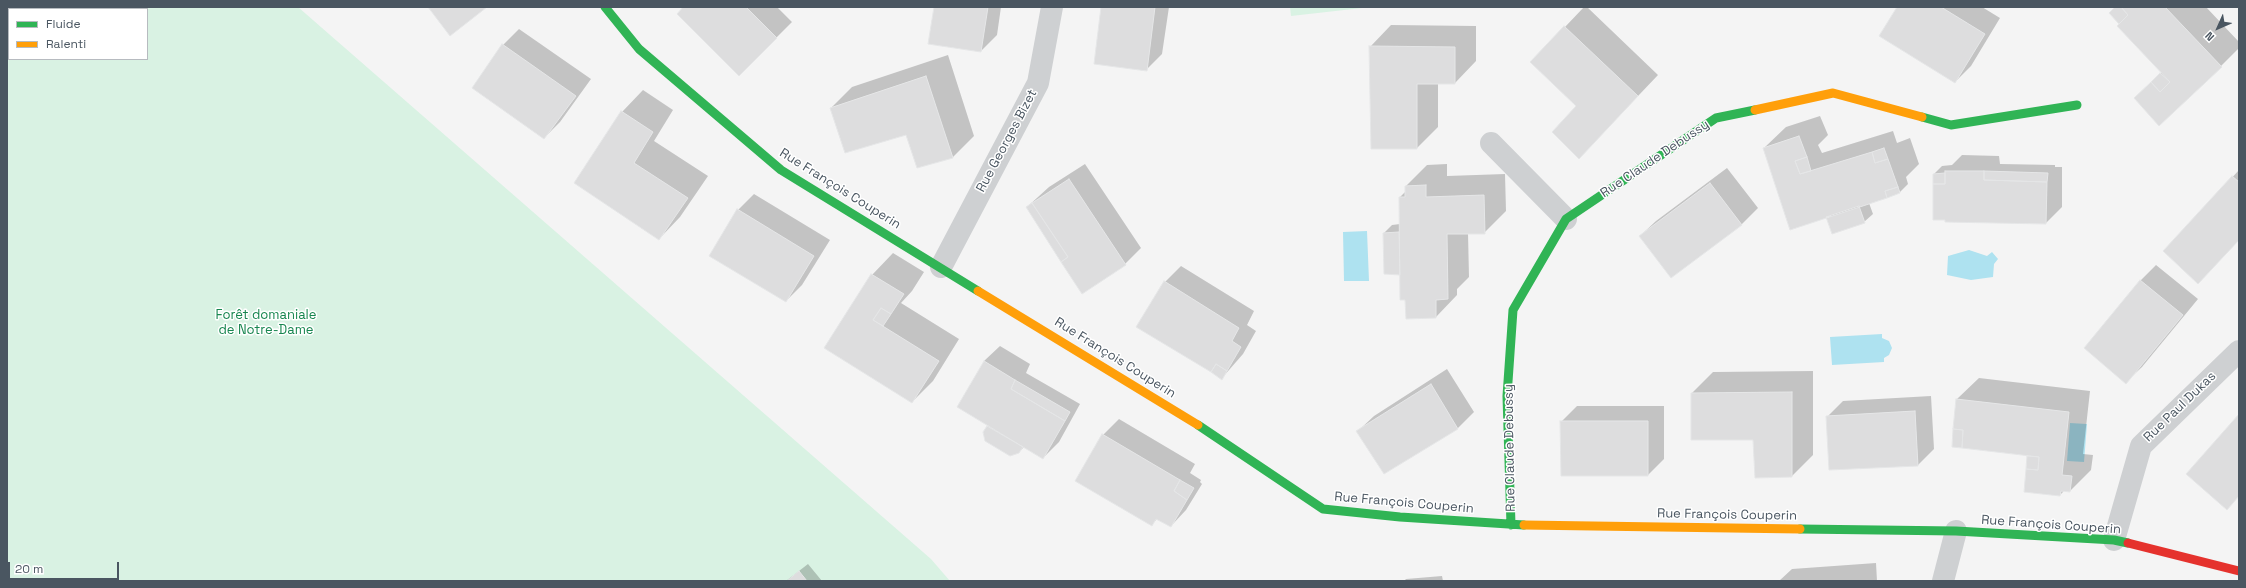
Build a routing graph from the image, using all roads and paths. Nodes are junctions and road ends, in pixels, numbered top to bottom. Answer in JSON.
{"nodes":[{"id":1,"x":604,"y":7,"type":"edge"},
{"id":2,"x":1052,"y":7,"type":"edge"},
{"id":3,"x":2077,"y":105,"type":"dead end"},
{"id":4,"x":1491,"y":143,"type":"dead end"},
{"id":5,"x":1566,"y":218,"type":"junction"},
{"id":6,"x":941,"y":267,"type":"junction"},
{"id":7,"x":2239,"y":351,"type":"edge"},
{"id":8,"x":1511,"y":525,"type":"junction"},
{"id":9,"x":1956,"y":530,"type":"junction"},
{"id":10,"x":2114,"y":540,"type":"junction"},
{"id":11,"x":2239,"y":571,"type":"edge"},
{"id":12,"x":1943,"y":581,"type":"edge"}],
"edges":[{"from":1,"to":6,"type":"street","name":"Rue François Couperin"},
{"from":2,"to":6,"type":"street","name":"Rue Georges Bizet"},
{"from":3,"to":5,"type":"street","name":"Rue Claude Debussy"},
{"from":4,"to":5,"type":"street"},
{"from":5,"to":8,"type":"street","name":"Rue Claude Debussy"},
{"from":6,"to":8,"type":"street","name":"Rue François Couperin"},
{"from":7,"to":10,"type":"street","name":"Rue Paul Dukas"},
{"from":8,"to":9,"type":"street","name":"Rue François Couperin"},
{"from":9,"to":10,"type":"street","name":"Rue François Couperin"},
{"from":9,"to":12,"type":"street"},
{"from":10,"to":11,"type":"street","name":"Rue François Couperin"}]}
